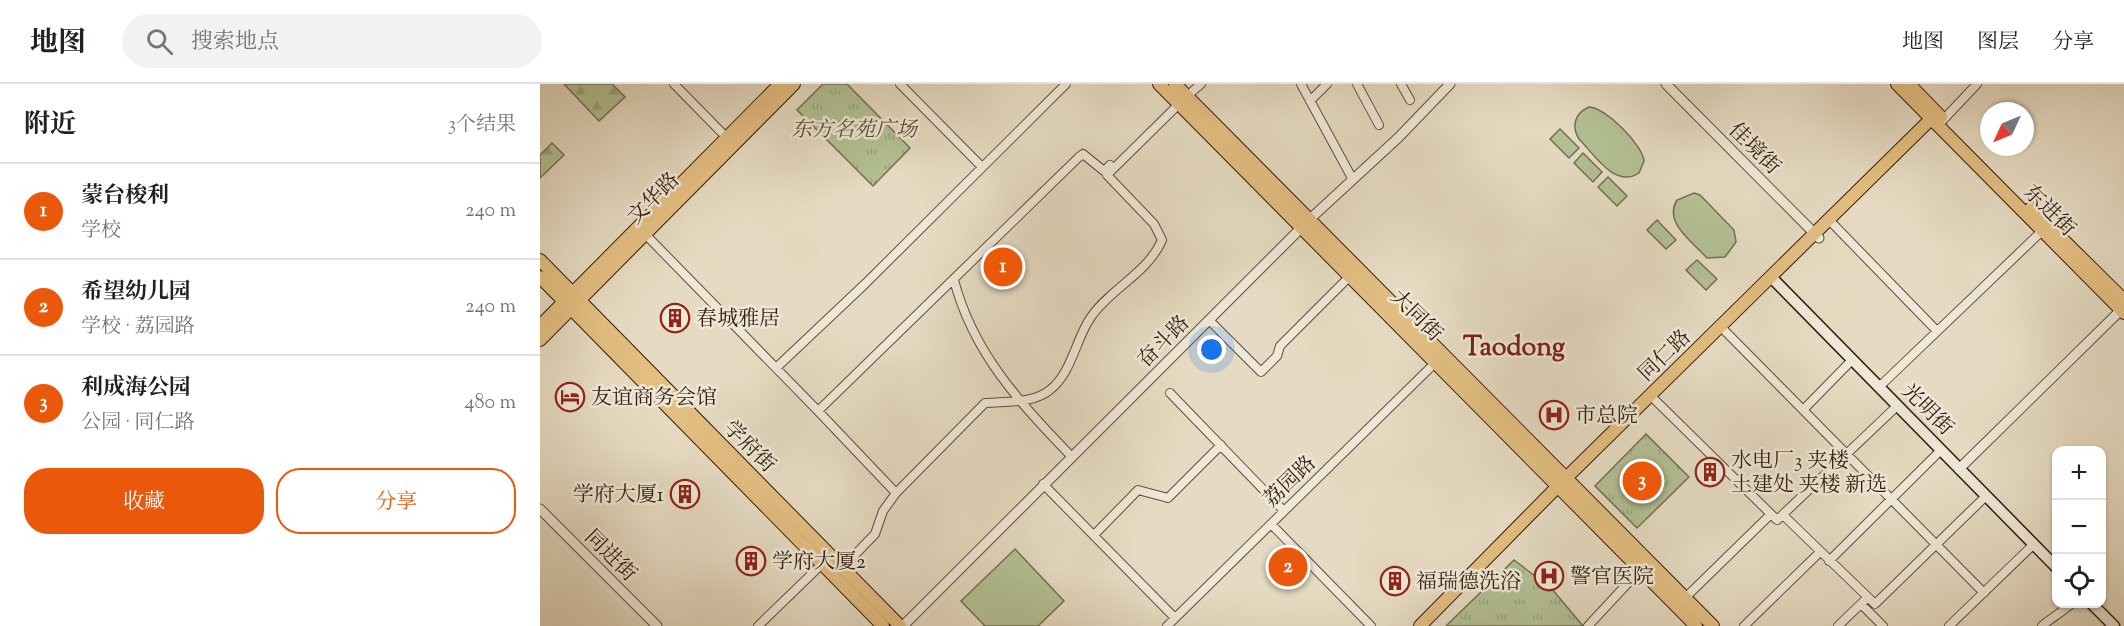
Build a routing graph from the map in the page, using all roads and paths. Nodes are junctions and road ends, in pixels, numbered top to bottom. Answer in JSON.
{"nodes":[{"id":1,"x":674,"y":84,"type":"edge"},
{"id":2,"x":780,"y":84,"type":"edge"},
{"id":3,"x":794,"y":84,"type":"edge"},
{"id":4,"x":900,"y":84,"type":"edge"},
{"id":5,"x":1066,"y":84,"type":"edge"},
{"id":6,"x":1159,"y":84,"type":"edge"},
{"id":7,"x":1175,"y":84,"type":"edge"},
{"id":8,"x":1201,"y":84,"type":"edge"},
{"id":9,"x":1301,"y":84,"type":"edge"},
{"id":10,"x":1327,"y":84,"type":"edge"},
{"id":11,"x":1357,"y":84,"type":"edge"},
{"id":12,"x":1401,"y":84,"type":"edge"},
{"id":13,"x":1450,"y":84,"type":"edge"},
{"id":14,"x":1666,"y":84,"type":"edge"},
{"id":15,"x":1897,"y":84,"type":"edge"},
{"id":16,"x":1909,"y":84,"type":"edge"},
{"id":17,"x":1977,"y":84,"type":"edge"},
{"id":18,"x":1181,"y":100,"type":"junction"},
{"id":19,"x":1410,"y":100,"type":"dead end"},
{"id":20,"x":1310,"y":101,"type":"junction"},
{"id":21,"x":1937,"y":118,"type":"junction"},
{"id":22,"x":1379,"y":125,"type":"dead end"},
{"id":23,"x":731,"y":141,"type":"junction"},
{"id":24,"x":982,"y":167,"type":"junction"},
{"id":25,"x":1352,"y":178,"type":"junction"},
{"id":26,"x":1306,"y":223,"type":"junction"},
{"id":27,"x":1833,"y":224,"type":"junction"},
{"id":28,"x":2042,"y":231,"type":"junction"},
{"id":29,"x":645,"y":234,"type":"junction"},
{"id":30,"x":1817,"y":236,"type":"junction"},
{"id":31,"x":540,"y":260,"type":"edge"},
{"id":32,"x":1350,"y":276,"type":"junction"},
{"id":33,"x":540,"y":277,"type":"edge"},
{"id":34,"x":1773,"y":279,"type":"junction"},
{"id":35,"x":954,"y":280,"type":"junction"},
{"id":36,"x":572,"y":301,"type":"junction"},
{"id":37,"x":2123,"y":307,"type":"edge"},
{"id":38,"x":1209,"y":320,"type":"junction"},
{"id":39,"x":540,"y":326,"type":"edge"},
{"id":40,"x":1725,"y":331,"type":"junction"},
{"id":41,"x":1937,"y":331,"type":"junction"},
{"id":42,"x":540,"y":340,"type":"edge"},
{"id":43,"x":1852,"y":360,"type":"junction"},
{"id":44,"x":1436,"y":362,"type":"junction"},
{"id":45,"x":776,"y":368,"type":"junction"},
{"id":46,"x":1879,"y":387,"type":"junction"},
{"id":47,"x":1170,"y":393,"type":"dead end"},
{"id":48,"x":1018,"y":400,"type":"junction"},
{"id":49,"x":1655,"y":400,"type":"junction"},
{"id":50,"x":1897,"y":406,"type":"junction"},
{"id":51,"x":1803,"y":410,"type":"junction"},
{"id":52,"x":818,"y":411,"type":"junction"},
{"id":53,"x":1221,"y":445,"type":"junction"},
{"id":54,"x":1941,"y":450,"type":"junction"},
{"id":55,"x":1071,"y":456,"type":"junction"},
{"id":56,"x":1846,"y":456,"type":"junction"},
{"id":57,"x":1959,"y":469,"type":"junction"},
{"id":58,"x":1043,"y":484,"type":"junction"},
{"id":59,"x":1565,"y":485,"type":"junction"},
{"id":60,"x":896,"y":493,"type":"junction"},
{"id":61,"x":1986,"y":496,"type":"junction"},
{"id":62,"x":1891,"y":500,"type":"junction"},
{"id":63,"x":540,"y":509,"type":"edge"},
{"id":64,"x":1284,"y":511,"type":"junction"},
{"id":65,"x":1771,"y":514,"type":"junction"},
{"id":66,"x":1784,"y":516,"type":"junction"},
{"id":67,"x":1271,"y":524,"type":"junction"},
{"id":68,"x":1094,"y":535,"type":"junction"},
{"id":69,"x":2034,"y":544,"type":"junction"},
{"id":70,"x":1936,"y":545,"type":"junction"},
{"id":71,"x":1820,"y":552,"type":"junction"},
{"id":72,"x":1829,"y":561,"type":"junction"},
{"id":73,"x":2052,"y":563,"type":"edge"},
{"id":74,"x":822,"y":564,"type":"junction"},
{"id":75,"x":843,"y":567,"type":"junction"},
{"id":76,"x":1641,"y":569,"type":"junction"},
{"id":77,"x":1984,"y":593,"type":"junction"},
{"id":78,"x":1685,"y":598,"type":"junction"},
{"id":79,"x":1867,"y":598,"type":"junction"},
{"id":80,"x":1861,"y":604,"type":"junction"},
{"id":81,"x":2066,"y":608,"type":"edge"},
{"id":82,"x":2097,"y":608,"type":"edge"},
{"id":83,"x":1175,"y":618,"type":"junction"},
{"id":84,"x":657,"y":626,"type":"edge"},
{"id":85,"x":758,"y":626,"type":"edge"},
{"id":86,"x":883,"y":626,"type":"edge"},
{"id":87,"x":902,"y":626,"type":"edge"},
{"id":88,"x":1167,"y":626,"type":"edge"},
{"id":89,"x":1371,"y":626,"type":"edge"},
{"id":90,"x":1420,"y":626,"type":"edge"},
{"id":91,"x":1428,"y":626,"type":"edge"},
{"id":92,"x":1588,"y":626,"type":"edge"},
{"id":93,"x":1696,"y":626,"type":"edge"},
{"id":94,"x":1713,"y":626,"type":"edge"},
{"id":95,"x":1744,"y":626,"type":"edge"},
{"id":96,"x":1838,"y":626,"type":"edge"},
{"id":97,"x":1882,"y":626,"type":"edge"},
{"id":98,"x":1949,"y":626,"type":"edge"},
{"id":99,"x":2042,"y":626,"type":"edge"},
{"id":100,"x":2114,"y":626,"type":"edge"}],
"edges":[{"from":1,"to":23,"type":"street"},
{"from":2,"to":23,"type":"main road","name":"文华路"},
{"from":3,"to":23,"type":"main road","name":"文华路"},
{"from":4,"to":24,"type":"street"},
{"from":5,"to":24,"type":"street"},
{"from":6,"to":18,"type":"main road","name":"大同街"},
{"from":7,"to":18,"type":"main road","name":"大同街"},
{"from":8,"to":18,"type":"street"},
{"from":9,"to":20,"type":"street"},
{"from":10,"to":20,"type":"street"},
{"from":11,"to":22,"type":"street"},
{"from":12,"to":19,"type":"street"},
{"from":13,"to":25,"type":"street","name":"奋斗路"},
{"from":14,"to":30,"type":"street","name":"佳境街"},
{"from":15,"to":21,"type":"main road","name":"东进街"},
{"from":16,"to":21,"type":"main road","name":"东进街"},
{"from":17,"to":21,"type":"street"},
{"from":18,"to":26,"type":"main road","name":"大同街"},
{"from":18,"to":35,"type":"street"},
{"from":18,"to":48,"type":"street"},
{"from":20,"to":25,"type":"street"},
{"from":21,"to":27,"type":"main road","name":"同仁路"},
{"from":21,"to":28,"type":"main road","name":"东进街"},
{"from":21,"to":30,"type":"main road","name":"同仁路"},
{"from":21,"to":37,"type":"main road","name":"东进街"},
{"from":23,"to":29,"type":"main road","name":"文华路"},
{"from":23,"to":36,"type":"main road","name":"文华路"},
{"from":24,"to":45,"type":"street"},
{"from":25,"to":26,"type":"street","name":"奋斗路"},
{"from":26,"to":32,"type":"main road","name":"大同街"},
{"from":26,"to":38,"type":"street","name":"奋斗路"},
{"from":26,"to":59,"type":"main road","name":"大同街"},
{"from":27,"to":30,"type":"main road","name":"同仁路"},
{"from":27,"to":41,"type":"street"},
{"from":28,"to":37,"type":"main road","name":"东进街"},
{"from":28,"to":41,"type":"street"},
{"from":29,"to":36,"type":"main road","name":"文华路"},
{"from":29,"to":45,"type":"street"},
{"from":30,"to":34,"type":"main road","name":"同仁路"},
{"from":31,"to":36,"type":"main road"},
{"from":32,"to":38,"type":"street"},
{"from":32,"to":44,"type":"main road","name":"大同街"},
{"from":33,"to":36,"type":"main road"},
{"from":34,"to":40,"type":"main road","name":"同仁路"},
{"from":34,"to":43,"type":"main road","name":"光明街"},
{"from":34,"to":59,"type":"main road","name":"同仁路"},
{"from":35,"to":48,"type":"street"},
{"from":35,"to":52,"type":"street"},
{"from":36,"to":39,"type":"main road","name":"文华路"},
{"from":36,"to":42,"type":"main road","name":"文华路"},
{"from":36,"to":74,"type":"main road","name":"学府街"},
{"from":36,"to":75,"type":"main road","name":"学府街"},
{"from":37,"to":57,"type":"street"},
{"from":38,"to":55,"type":"street","name":"奋斗路"},
{"from":40,"to":49,"type":"main road","name":"同仁路"},
{"from":40,"to":51,"type":"street"},
{"from":41,"to":46,"type":"street"},
{"from":43,"to":46,"type":"main road","name":"光明街"},
{"from":43,"to":51,"type":"street"},
{"from":44,"to":59,"type":"main road","name":"大同街"},
{"from":44,"to":64,"type":"street","name":"荔园路"},
{"from":45,"to":52,"type":"street"},
{"from":46,"to":50,"type":"main road","name":"光明街"},
{"from":47,"to":53,"type":"street"},
{"from":48,"to":55,"type":"street"},
{"from":48,"to":60,"type":"street"},
{"from":49,"to":59,"type":"main road","name":"同仁路"},
{"from":49,"to":65,"type":"street"},
{"from":50,"to":54,"type":"main road","name":"光明街"},
{"from":50,"to":56,"type":"street"},
{"from":51,"to":56,"type":"street"},
{"from":52,"to":60,"type":"street"},
{"from":53,"to":64,"type":"street"},
{"from":53,"to":68,"type":"street"},
{"from":54,"to":57,"type":"main road","name":"光明街"},
{"from":54,"to":62,"type":"street"},
{"from":55,"to":58,"type":"street","name":"奋斗路"},
{"from":56,"to":62,"type":"street"},
{"from":56,"to":66,"type":"street"},
{"from":57,"to":61,"type":"main road","name":"光明街"},
{"from":58,"to":68,"type":"street"},
{"from":58,"to":87,"type":"street","name":"奋斗路"},
{"from":59,"to":76,"type":"main road","name":"大同街"},
{"from":59,"to":78,"type":"main road","name":"大同街"},
{"from":59,"to":90,"type":"main road","name":"同仁路"},
{"from":59,"to":91,"type":"main road","name":"同仁路"},
{"from":60,"to":75,"type":"street"},
{"from":61,"to":69,"type":"main road","name":"光明街"},
{"from":61,"to":70,"type":"street"},
{"from":62,"to":70,"type":"street"},
{"from":62,"to":72,"type":"street"},
{"from":63,"to":84,"type":"street","name":"同进街"},
{"from":64,"to":67,"type":"street","name":"荔园路"},
{"from":65,"to":66,"type":"street"},
{"from":65,"to":78,"type":"street"},
{"from":66,"to":71,"type":"street"},
{"from":67,"to":83,"type":"street","name":"荔园路"},
{"from":67,"to":89,"type":"street"},
{"from":68,"to":83,"type":"street"},
{"from":69,"to":73,"type":"main road","name":"光明街"},
{"from":69,"to":77,"type":"street"},
{"from":70,"to":77,"type":"street"},
{"from":70,"to":79,"type":"street"},
{"from":71,"to":72,"type":"street"},
{"from":71,"to":95,"type":"street"},
{"from":72,"to":79,"type":"street"},
{"from":74,"to":85,"type":"street"},
{"from":74,"to":86,"type":"main road","name":"学府街"},
{"from":75,"to":87,"type":"main road","name":"学府街"},
{"from":76,"to":92,"type":"street"},
{"from":76,"to":93,"type":"main road","name":"大同街"},
{"from":77,"to":98,"type":"street"},
{"from":78,"to":94,"type":"main road","name":"大同街"},
{"from":79,"to":80,"type":"street"},
{"from":80,"to":96,"type":"street"},
{"from":80,"to":97,"type":"street"},
{"from":81,"to":99,"type":"street"},
{"from":82,"to":100,"type":"main road"},
{"from":83,"to":88,"type":"street","name":"荔园路"}]}
